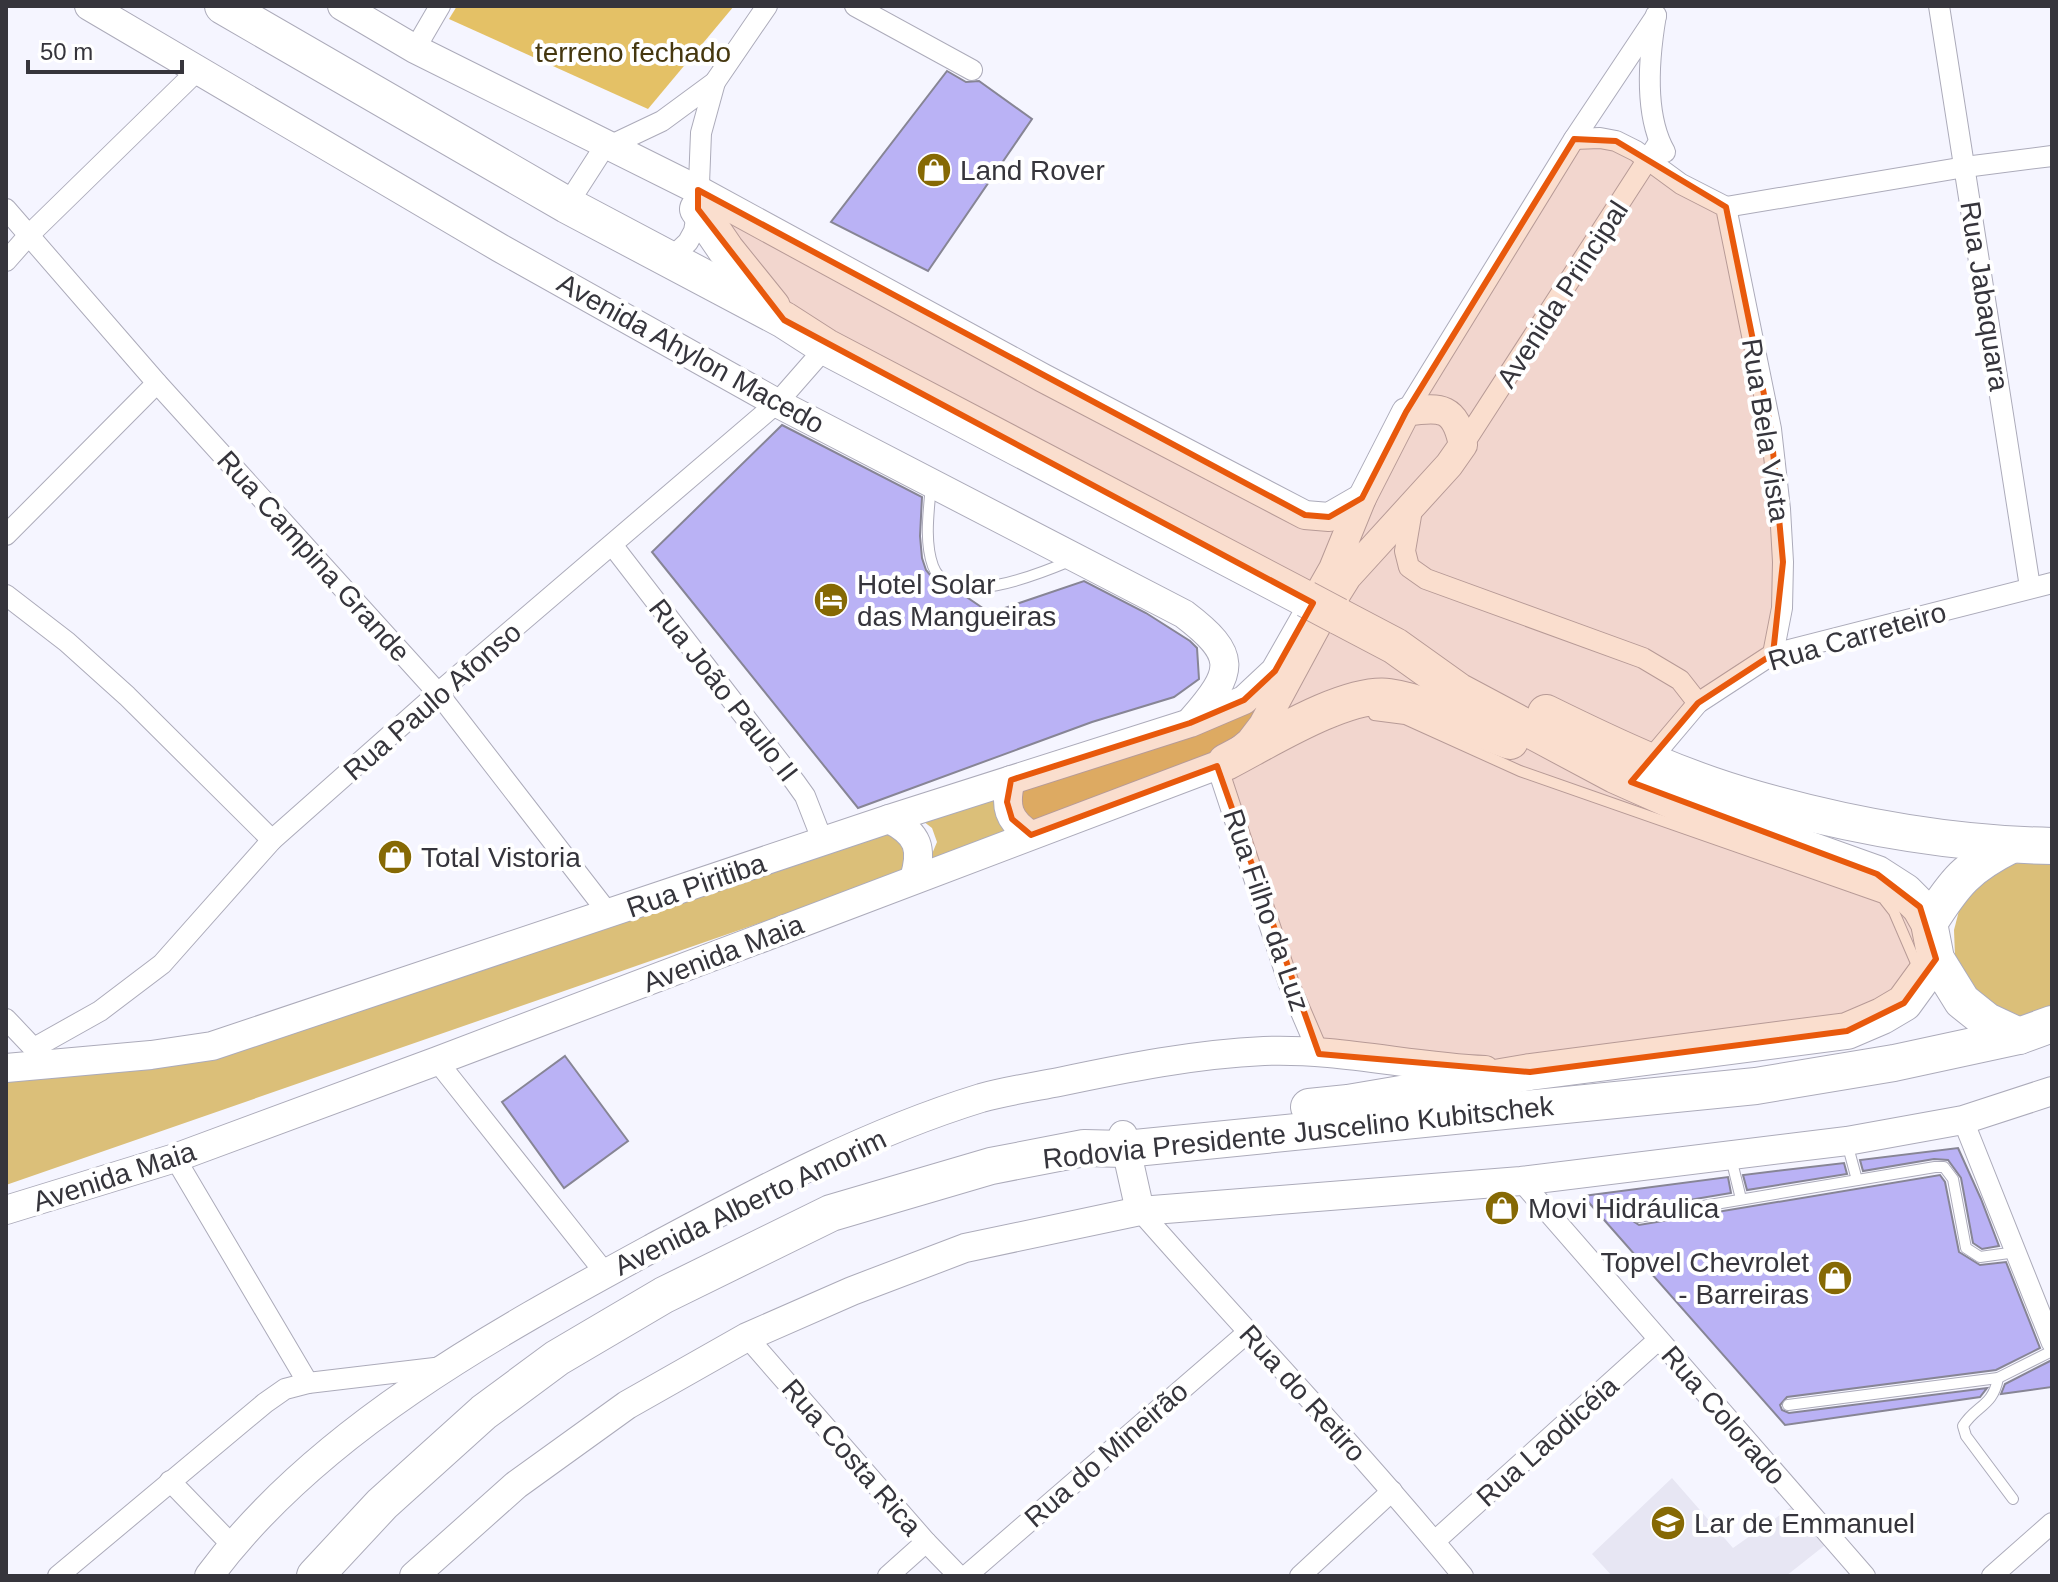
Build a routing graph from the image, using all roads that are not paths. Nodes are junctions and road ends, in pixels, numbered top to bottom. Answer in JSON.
{"nodes":[{"id":1,"x":89,"y":6,"type":"edge"},
{"id":2,"x":223,"y":6,"type":"edge"},
{"id":3,"x":342,"y":6,"type":"edge"},
{"id":4,"x":440,"y":6,"type":"edge"},
{"id":5,"x":767,"y":6,"type":"edge"},
{"id":6,"x":855,"y":6,"type":"edge"},
{"id":7,"x":1939,"y":6,"type":"edge"},
{"id":8,"x":1659,"y":11,"type":"edge"},
{"id":9,"x":415,"y":49,"type":"junction"},
{"id":10,"x":199,"y":69,"type":"junction"},
{"id":11,"x":972,"y":70,"type":"dead end"},
{"id":12,"x":715,"y":82,"type":"junction"},
{"id":13,"x":1574,"y":139,"type":"junction"},
{"id":14,"x":1659,"y":142,"type":"junction"},
{"id":15,"x":608,"y":145,"type":"junction"},
{"id":16,"x":2052,"y":156,"type":"edge"},
{"id":17,"x":1648,"y":160,"type":"junction"},
{"id":18,"x":1965,"y":167,"type":"junction"},
{"id":19,"x":1681,"y":184,"type":"junction"},
{"id":20,"x":698,"y":200,"type":"junction"},
{"id":21,"x":567,"y":205,"type":"junction"},
{"id":22,"x":1726,"y":207,"type":"junction"},
{"id":23,"x":6,"y":209,"type":"edge"},
{"id":24,"x":29,"y":235,"type":"junction"},
{"id":25,"x":669,"y":260,"type":"junction"},
{"id":26,"x":6,"y":261,"type":"edge"},
{"id":27,"x":784,"y":320,"type":"junction"},
{"id":28,"x":826,"y":347,"type":"junction"},
{"id":29,"x":157,"y":383,"type":"junction"},
{"id":30,"x":777,"y":403,"type":"junction"},
{"id":31,"x":1406,"y":412,"type":"junction"},
{"id":32,"x":1463,"y":445,"type":"junction"},
{"id":33,"x":931,"y":483,"type":"junction"},
{"id":34,"x":1362,"y":498,"type":"junction"},
{"id":35,"x":1413,"y":504,"type":"junction"},
{"id":36,"x":6,"y":535,"type":"edge"},
{"id":37,"x":613,"y":546,"type":"junction"},
{"id":38,"x":1074,"y":559,"type":"junction"},
{"id":39,"x":2052,"y":583,"type":"edge"},
{"id":40,"x":2030,"y":587,"type":"junction"},
{"id":41,"x":6,"y":595,"type":"edge"},
{"id":42,"x":1304,"y":611,"type":"junction"},
{"id":43,"x":1395,"y":646,"type":"junction"},
{"id":44,"x":1773,"y":654,"type":"junction"},
{"id":45,"x":438,"y":693,"type":"junction"},
{"id":46,"x":1698,"y":703,"type":"junction"},
{"id":47,"x":1357,"y":716,"type":"dead end"},
{"id":48,"x":1342,"y":719,"type":"dead end"},
{"id":49,"x":1190,"y":723,"type":"junction"},
{"id":50,"x":1297,"y":725,"type":"junction"},
{"id":51,"x":1649,"y":761,"type":"junction"},
{"id":52,"x":1222,"y":764,"type":"junction"},
{"id":53,"x":1011,"y":780,"type":"junction"},
{"id":54,"x":1678,"y":803,"type":"junction"},
{"id":55,"x":889,"y":819,"type":"junction"},
{"id":56,"x":1031,"y":835,"type":"junction"},
{"id":57,"x":272,"y":840,"type":"junction"},
{"id":58,"x":823,"y":842,"type":"junction"},
{"id":59,"x":2011,"y":845,"type":"junction"},
{"id":60,"x":2052,"y":846,"type":"edge"},
{"id":61,"x":914,"y":879,"type":"junction"},
{"id":62,"x":609,"y":914,"type":"junction"},
{"id":63,"x":1929,"y":923,"type":"junction"},
{"id":64,"x":1929,"y":969,"type":"junction"},
{"id":65,"x":6,"y":1019,"type":"edge"},
{"id":66,"x":2036,"y":1030,"type":"edge"},
{"id":67,"x":1319,"y":1054,"type":"junction"},
{"id":68,"x":41,"y":1055,"type":"junction"},
{"id":69,"x":437,"y":1061,"type":"junction"},
{"id":70,"x":6,"y":1068,"type":"edge"},
{"id":71,"x":1530,"y":1072,"type":"junction"},
{"id":72,"x":2052,"y":1091,"type":"edge"},
{"id":73,"x":1963,"y":1120,"type":"junction"},
{"id":74,"x":1847,"y":1141,"type":"junction"},
{"id":75,"x":1124,"y":1142,"type":"junction"},
{"id":76,"x":1730,"y":1155,"type":"junction"},
{"id":77,"x":175,"y":1158,"type":"junction"},
{"id":78,"x":1857,"y":1180,"type":"junction"},
{"id":79,"x":1521,"y":1181,"type":"junction"},
{"id":80,"x":1741,"y":1199,"type":"junction"},
{"id":81,"x":6,"y":1210,"type":"edge"},
{"id":82,"x":1140,"y":1211,"type":"junction"},
{"id":83,"x":1638,"y":1217,"type":"dead end"},
{"id":84,"x":2016,"y":1252,"type":"junction"},
{"id":85,"x":606,"y":1274,"type":"junction"},
{"id":86,"x":1247,"y":1333,"type":"junction"},
{"id":87,"x":747,"y":1337,"type":"junction"},
{"id":88,"x":1658,"y":1340,"type":"junction"},
{"id":89,"x":2052,"y":1343,"type":"edge"},
{"id":90,"x":2052,"y":1351,"type":"edge"},
{"id":91,"x":443,"y":1367,"type":"junction"},
{"id":92,"x":1998,"y":1378,"type":"junction"},
{"id":93,"x":308,"y":1383,"type":"junction"},
{"id":94,"x":1788,"y":1405,"type":"dead end"},
{"id":95,"x":170,"y":1481,"type":"junction"},
{"id":96,"x":1392,"y":1491,"type":"junction"},
{"id":97,"x":2013,"y":1499,"type":"dead end"},
{"id":98,"x":2052,"y":1523,"type":"edge"},
{"id":99,"x":1435,"y":1541,"type":"junction"},
{"id":100,"x":926,"y":1542,"type":"junction"},
{"id":101,"x":232,"y":1545,"type":"junction"},
{"id":102,"x":58,"y":1576,"type":"edge"},
{"id":103,"x":209,"y":1576,"type":"edge"},
{"id":104,"x":315,"y":1576,"type":"edge"},
{"id":105,"x":414,"y":1576,"type":"edge"},
{"id":106,"x":888,"y":1576,"type":"edge"},
{"id":107,"x":959,"y":1576,"type":"edge"},
{"id":108,"x":966,"y":1576,"type":"edge"},
{"id":109,"x":1300,"y":1576,"type":"edge"},
{"id":110,"x":1463,"y":1576,"type":"edge"},
{"id":111,"x":1865,"y":1576,"type":"edge"},
{"id":112,"x":1992,"y":1576,"type":"edge"}],
"edges":[{"from":1,"to":10,"type":"main road","name":"Avenida Ahylon Macedo"},
{"from":2,"to":21,"type":"highway"},
{"from":3,"to":9,"type":"main road"},
{"from":4,"to":9,"type":"street"},
{"from":5,"to":12,"type":"street"},
{"from":6,"to":11,"type":"street"},
{"from":7,"to":18,"type":"street","name":"Rua Jabaquara"},
{"from":8,"to":13,"type":"street"},
{"from":8,"to":14,"type":"street"},
{"from":9,"to":15,"type":"main road"},
{"from":10,"to":24,"type":"street"},
{"from":10,"to":30,"type":"main road","name":"Avenida Ahylon Macedo"},
{"from":12,"to":15,"type":"street"},
{"from":12,"to":20,"type":"street"},
{"from":13,"to":17,"type":"street"},
{"from":13,"to":31,"type":"street"},
{"from":14,"to":17,"type":"street","name":"Avenida Principal"},
{"from":14,"to":19,"type":"street"},
{"from":15,"to":20,"type":"main road"},
{"from":15,"to":21,"type":"street"},
{"from":16,"to":18,"type":"street"},
{"from":17,"to":19,"type":"street"},
{"from":17,"to":32,"type":"street","name":"Avenida Principal"},
{"from":18,"to":22,"type":"street"},
{"from":18,"to":40,"type":"street","name":"Rua Jabaquara"},
{"from":19,"to":22,"type":"street"},
{"from":20,"to":25,"type":"street"},
{"from":20,"to":27,"type":"highway"},
{"from":20,"to":34,"type":"main road"},
{"from":21,"to":25,"type":"highway"},
{"from":22,"to":44,"type":"street","name":"Rua Bela Vista"},
{"from":23,"to":24,"type":"street","name":"Rua Campina Grande"},
{"from":24,"to":26,"type":"street"},
{"from":24,"to":29,"type":"street","name":"Rua Campina Grande"},
{"from":25,"to":27,"type":"highway"},
{"from":27,"to":28,"type":"highway"},
{"from":28,"to":30,"type":"street","name":"Rua Paulo Afonso"},
{"from":28,"to":42,"type":"highway"},
{"from":29,"to":36,"type":"street"},
{"from":29,"to":45,"type":"street","name":"Rua Campina Grande"},
{"from":30,"to":33,"type":"main road","name":"Avenida Ahylon Macedo"},
{"from":30,"to":37,"type":"street","name":"Rua Paulo Afonso"},
{"from":31,"to":32,"type":"main road"},
{"from":31,"to":34,"type":"main road","name":"Rua Piritiba"},
{"from":32,"to":35,"type":"main road","name":"Avenida Maia"},
{"from":33,"to":38,"type":"main road","name":"Avenida Ahylon Macedo"},
{"from":33,"to":38,"type":"lane"},
{"from":34,"to":42,"type":"main road","name":"Rua Piritiba"},
{"from":35,"to":46,"type":"street"},
{"from":35,"to":52,"type":"main road","name":"Avenida Maia"},
{"from":37,"to":45,"type":"street","name":"Rua Paulo Afonso"},
{"from":37,"to":58,"type":"street","name":"Rua João Paulo II"},
{"from":38,"to":49,"type":"main road","name":"Avenida Ahylon Macedo"},
{"from":39,"to":40,"type":"street","name":"Rua Carreteiro"},
{"from":40,"to":44,"type":"street","name":"Rua Carreteiro"},
{"from":41,"to":57,"type":"street"},
{"from":42,"to":43,"type":"highway","bridge":true},
{"from":42,"to":49,"type":"main road","name":"Rua Piritiba"},
{"from":43,"to":51,"type":"highway"},
{"from":43,"to":54,"type":"highway"},
{"from":44,"to":46,"type":"street","name":"Rua Carreteiro"},
{"from":45,"to":57,"type":"street","name":"Rua Paulo Afonso"},
{"from":45,"to":62,"type":"street","name":"Rua Campina Grande"},
{"from":46,"to":51,"type":"street","name":"Rua Carreteiro"},
{"from":47,"to":64,"type":"lane"},
{"from":48,"to":50,"type":"lane"},
{"from":49,"to":53,"type":"main road","name":"Rua Piritiba"},
{"from":50,"to":52,"type":"highway"},
{"from":50,"to":54,"type":"highway"},
{"from":51,"to":59,"type":"highway"},
{"from":52,"to":56,"type":"main road","name":"Avenida Maia"},
{"from":52,"to":67,"type":"street","name":"Rua Filho da Luz"},
{"from":53,"to":55,"type":"main road","name":"Rua Piritiba"},
{"from":53,"to":56,"type":"main road"},
{"from":54,"to":63,"type":"highway"},
{"from":55,"to":58,"type":"main road","name":"Rua Piritiba"},
{"from":55,"to":61,"type":"main road"},
{"from":56,"to":61,"type":"main road","name":"Avenida Maia"},
{"from":57,"to":68,"type":"street","name":"Rua Paulo Afonso"},
{"from":58,"to":62,"type":"main road","name":"Rua Piritiba"},
{"from":59,"to":60,"type":"highway"},
{"from":59,"to":63,"type":"highway"},
{"from":61,"to":69,"type":"main road","name":"Avenida Maia"},
{"from":62,"to":68,"type":"main road","name":"Rua Piritiba"},
{"from":63,"to":64,"type":"highway"},
{"from":64,"to":66,"type":"highway"},
{"from":64,"to":71,"type":"highway"},
{"from":65,"to":68,"type":"street"},
{"from":66,"to":75,"type":"highway","name":"Rodovia Presidente Juscelino Kubitschek"},
{"from":67,"to":71,"type":"main road","name":"Avenida Alberto Amorim"},
{"from":67,"to":85,"type":"main road","name":"Avenida Alberto Amorim"},
{"from":68,"to":70,"type":"main road","name":"Rua Piritiba"},
{"from":69,"to":77,"type":"main road","name":"Avenida Maia"},
{"from":69,"to":85,"type":"street"},
{"from":71,"to":75,"type":"highway"},
{"from":72,"to":73,"type":"main road"},
{"from":73,"to":74,"type":"main road"},
{"from":73,"to":84,"type":"street"},
{"from":74,"to":76,"type":"main road"},
{"from":74,"to":78,"type":"lane"},
{"from":75,"to":82,"type":"main road"},
{"from":75,"to":104,"type":"highway","name":"Rodovia Presidente Juscelino Kubitschek"},
{"from":76,"to":79,"type":"main road"},
{"from":76,"to":80,"type":"lane"},
{"from":77,"to":81,"type":"main road","name":"Avenida Maia"},
{"from":77,"to":93,"type":"street"},
{"from":78,"to":80,"type":"lane"},
{"from":78,"to":84,"type":"lane"},
{"from":79,"to":82,"type":"main road"},
{"from":79,"to":88,"type":"street","name":"Rua Colorado"},
{"from":80,"to":83,"type":"lane"},
{"from":82,"to":86,"type":"street","name":"Rua do Retiro"},
{"from":82,"to":87,"type":"main road"},
{"from":84,"to":89,"type":"street"},
{"from":85,"to":91,"type":"main road","name":"Avenida Alberto Amorim"},
{"from":86,"to":96,"type":"street","name":"Rua do Retiro"},
{"from":86,"to":108,"type":"street","name":"Rua do Mineirão"},
{"from":87,"to":100,"type":"street","name":"Rua Costa Rica"},
{"from":87,"to":105,"type":"main road"},
{"from":88,"to":99,"type":"street","name":"Rua Laodicéia"},
{"from":88,"to":111,"type":"street","name":"Rua Colorado"},
{"from":90,"to":92,"type":"lane"},
{"from":91,"to":93,"type":"street"},
{"from":91,"to":101,"type":"main road","name":"Avenida Alberto Amorim"},
{"from":92,"to":94,"type":"lane"},
{"from":92,"to":97,"type":"lane"},
{"from":93,"to":95,"type":"street"},
{"from":95,"to":101,"type":"street"},
{"from":95,"to":102,"type":"street"},
{"from":96,"to":99,"type":"street","name":"Rua do Retiro"},
{"from":96,"to":109,"type":"street"},
{"from":98,"to":112,"type":"street"},
{"from":99,"to":110,"type":"street","name":"Rua do Retiro"},
{"from":100,"to":106,"type":"street"},
{"from":100,"to":107,"type":"street","name":"Rua Costa Rica"},
{"from":101,"to":103,"type":"main road","name":"Avenida Alberto Amorim"}]}
